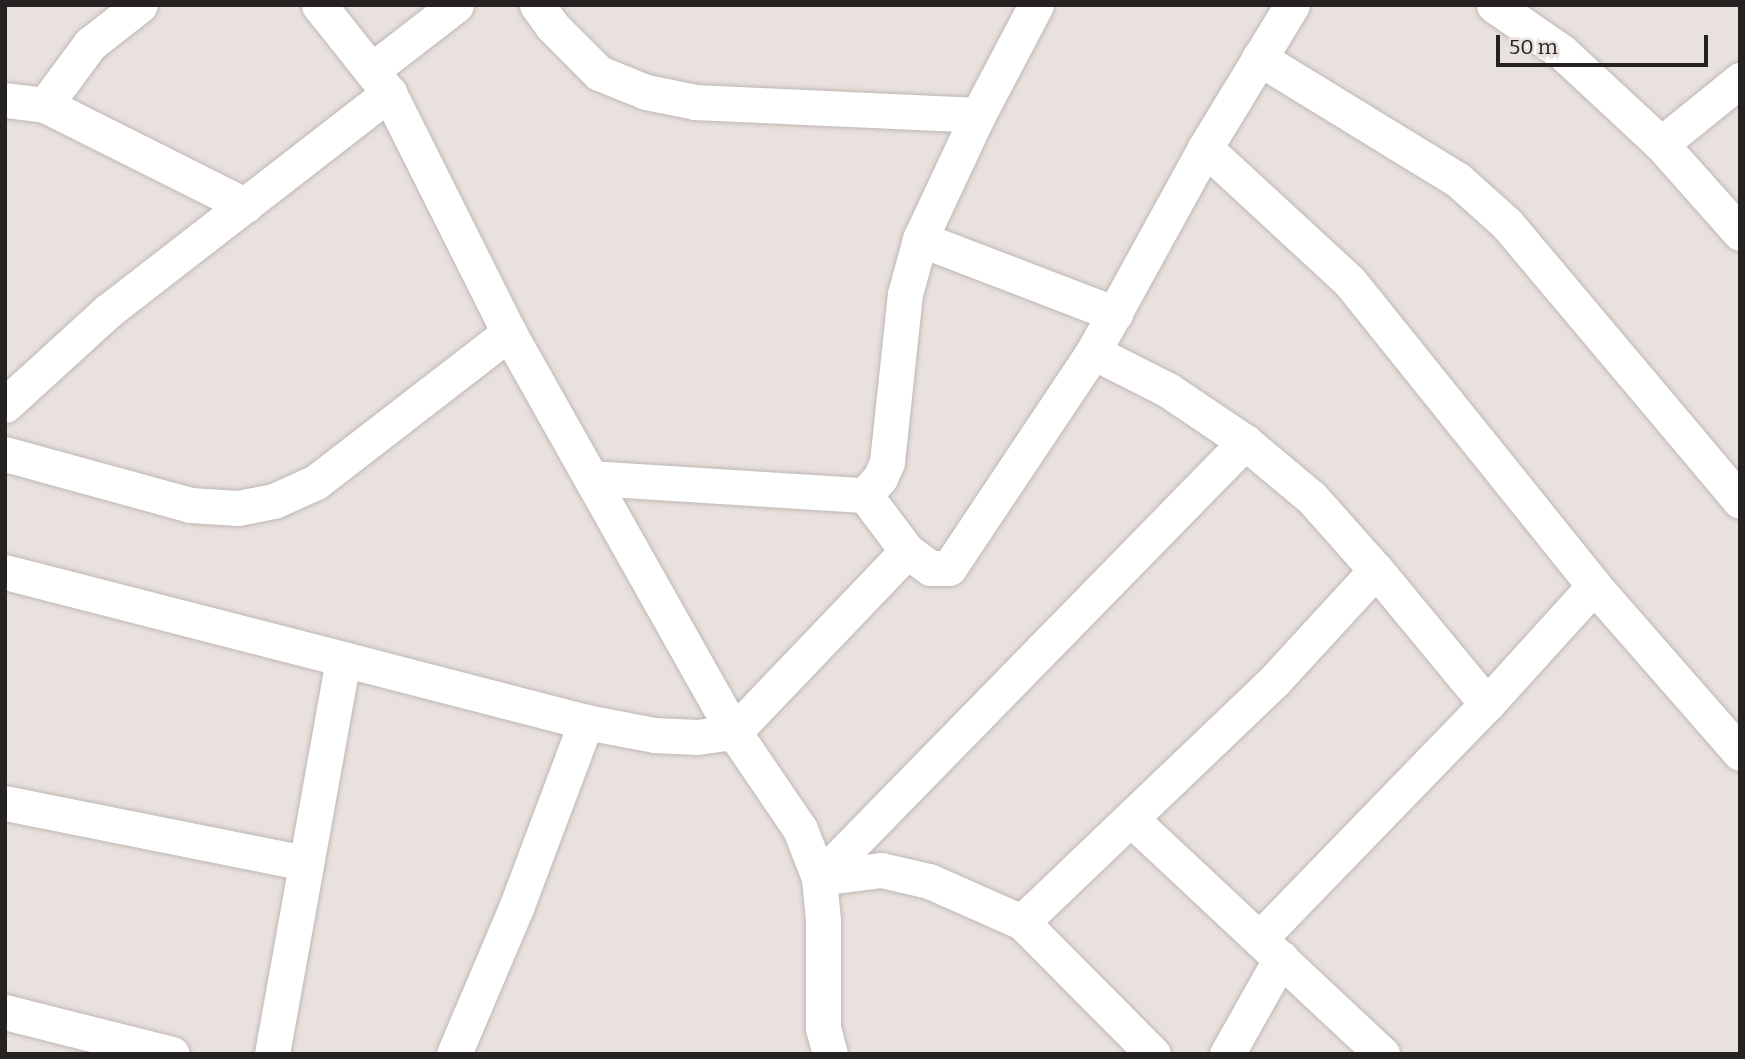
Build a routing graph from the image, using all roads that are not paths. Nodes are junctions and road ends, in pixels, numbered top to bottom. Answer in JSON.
{"nodes":[{"id":1,"x":140,"y":5,"type":"edge"},
{"id":2,"x":319,"y":5,"type":"edge"},
{"id":3,"x":456,"y":5,"type":"edge"},
{"id":4,"x":537,"y":5,"type":"edge"},
{"id":5,"x":1036,"y":5,"type":"edge"},
{"id":6,"x":1292,"y":5,"type":"edge"},
{"id":7,"x":1493,"y":5,"type":"edge"},
{"id":8,"x":1259,"y":58,"type":"junction"},
{"id":9,"x":1740,"y":80,"type":"edge"},
{"id":10,"x":380,"y":81,"type":"junction"},
{"id":11,"x":5,"y":100,"type":"edge"},
{"id":12,"x":45,"y":105,"type":"junction"},
{"id":13,"x":978,"y":115,"type":"junction"},
{"id":14,"x":1661,"y":144,"type":"junction"},
{"id":15,"x":1205,"y":148,"type":"junction"},
{"id":16,"x":245,"y":205,"type":"junction"},
{"id":17,"x":1740,"y":233,"type":"edge"},
{"id":18,"x":920,"y":239,"type":"junction"},
{"id":19,"x":1115,"y":314,"type":"junction"},
{"id":20,"x":509,"y":333,"type":"junction"},
{"id":21,"x":1093,"y":352,"type":"junction"},
{"id":22,"x":5,"y":405,"type":"edge"},
{"id":23,"x":1245,"y":442,"type":"junction"},
{"id":24,"x":5,"y":454,"type":"edge"},
{"id":25,"x":591,"y":478,"type":"junction"},
{"id":26,"x":865,"y":495,"type":"junction"},
{"id":27,"x":1740,"y":501,"type":"edge"},
{"id":28,"x":907,"y":551,"type":"junction"},
{"id":29,"x":1376,"y":570,"type":"junction"},
{"id":30,"x":5,"y":572,"type":"edge"},
{"id":31,"x":1594,"y":586,"type":"junction"},
{"id":32,"x":343,"y":659,"type":"junction"},
{"id":33,"x":1487,"y":704,"type":"junction"},
{"id":34,"x":586,"y":722,"type":"junction"},
{"id":35,"x":734,"y":732,"type":"junction"},
{"id":36,"x":1740,"y":753,"type":"edge"},
{"id":37,"x":5,"y":803,"type":"edge"},
{"id":38,"x":1132,"y":818,"type":"junction"},
{"id":39,"x":306,"y":863,"type":"junction"},
{"id":40,"x":819,"y":878,"type":"junction"},
{"id":41,"x":1023,"y":922,"type":"junction"},
{"id":42,"x":1270,"y":948,"type":"junction"},
{"id":43,"x":5,"y":1012,"type":"edge"},
{"id":44,"x":53,"y":1039,"type":"edge"},
{"id":45,"x":172,"y":1054,"type":"edge"},
{"id":46,"x":272,"y":1054,"type":"edge"},
{"id":47,"x":454,"y":1054,"type":"edge"},
{"id":48,"x":830,"y":1054,"type":"edge"},
{"id":49,"x":1153,"y":1054,"type":"edge"},
{"id":50,"x":1227,"y":1054,"type":"edge"},
{"id":51,"x":1382,"y":1054,"type":"edge"}],
"edges":[{"from":1,"to":12,"type":"street"},
{"from":2,"to":10,"type":"street"},
{"from":3,"to":10,"type":"street"},
{"from":4,"to":13,"type":"street"},
{"from":5,"to":13,"type":"street"},
{"from":6,"to":8,"type":"street"},
{"from":7,"to":14,"type":"street"},
{"from":8,"to":15,"type":"street"},
{"from":8,"to":27,"type":"street"},
{"from":9,"to":14,"type":"street"},
{"from":10,"to":16,"type":"street"},
{"from":10,"to":20,"type":"street"},
{"from":11,"to":12,"type":"street"},
{"from":12,"to":16,"type":"street"},
{"from":13,"to":18,"type":"street"},
{"from":14,"to":17,"type":"street"},
{"from":15,"to":19,"type":"street"},
{"from":15,"to":31,"type":"street"},
{"from":16,"to":22,"type":"street"},
{"from":18,"to":19,"type":"street"},
{"from":18,"to":26,"type":"street"},
{"from":19,"to":21,"type":"street"},
{"from":20,"to":24,"type":"street"},
{"from":20,"to":25,"type":"street"},
{"from":21,"to":23,"type":"street"},
{"from":21,"to":28,"type":"street"},
{"from":23,"to":29,"type":"street"},
{"from":23,"to":40,"type":"street"},
{"from":25,"to":26,"type":"street"},
{"from":25,"to":35,"type":"street"},
{"from":26,"to":28,"type":"street"},
{"from":28,"to":35,"type":"street"},
{"from":29,"to":33,"type":"street"},
{"from":29,"to":38,"type":"street"},
{"from":30,"to":32,"type":"street"},
{"from":31,"to":33,"type":"street"},
{"from":31,"to":36,"type":"street"},
{"from":32,"to":34,"type":"street"},
{"from":32,"to":39,"type":"street"},
{"from":33,"to":42,"type":"street"},
{"from":34,"to":35,"type":"street"},
{"from":34,"to":47,"type":"street"},
{"from":35,"to":40,"type":"street"},
{"from":37,"to":39,"type":"street"},
{"from":38,"to":41,"type":"street"},
{"from":38,"to":42,"type":"street"},
{"from":39,"to":46,"type":"street"},
{"from":40,"to":41,"type":"street"},
{"from":40,"to":48,"type":"street"},
{"from":41,"to":49,"type":"street"},
{"from":42,"to":50,"type":"street"},
{"from":42,"to":51,"type":"street"},
{"from":43,"to":44,"type":"street"},
{"from":44,"to":45,"type":"street"}]}
